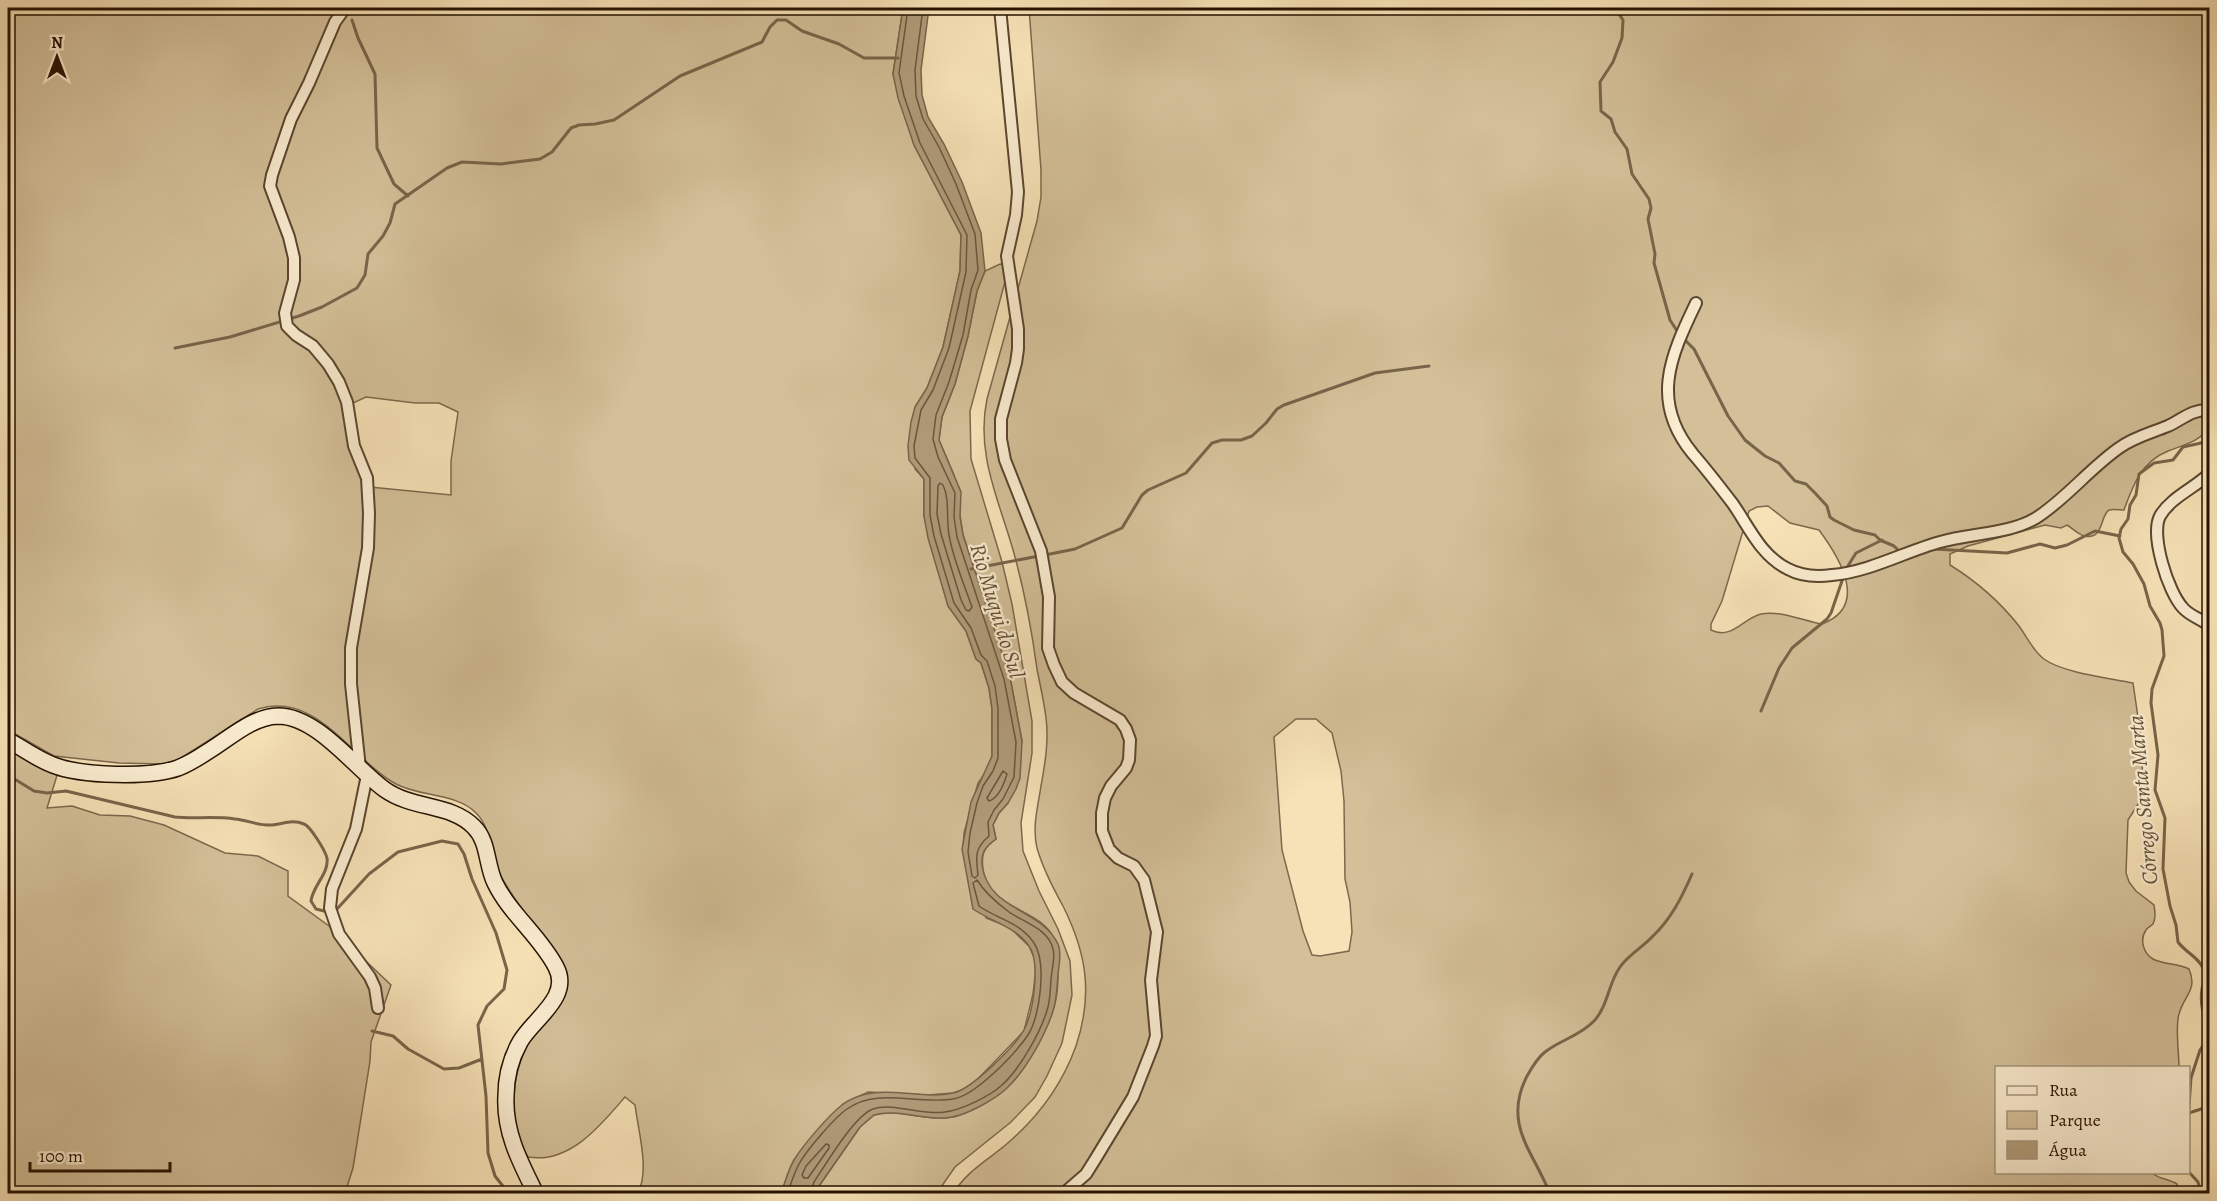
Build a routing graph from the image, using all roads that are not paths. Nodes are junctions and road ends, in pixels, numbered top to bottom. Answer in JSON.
{"nodes":[{"id":1,"x":336,"y":8,"type":"edge"},
{"id":2,"x":345,"y":8,"type":"edge"},
{"id":3,"x":1000,"y":8,"type":"edge"},
{"id":4,"x":335,"y":22,"type":"junction"},
{"id":5,"x":1696,"y":303,"type":"dead end"},
{"id":6,"x":2210,"y":410,"type":"edge"},
{"id":7,"x":2210,"y":473,"type":"edge"},
{"id":8,"x":2210,"y":626,"type":"edge"},
{"id":9,"x":8,"y":740,"type":"edge"},
{"id":10,"x":363,"y":771,"type":"junction"},
{"id":11,"x":378,"y":1008,"type":"dead end"},
{"id":12,"x":536,"y":1194,"type":"edge"},
{"id":13,"x":1063,"y":1194,"type":"edge"}],
"edges":[{"from":1,"to":4,"type":"street"},
{"from":2,"to":4,"type":"street"},
{"from":3,"to":13,"type":"street"},
{"from":4,"to":10,"type":"street"},
{"from":5,"to":6,"type":"street"},
{"from":7,"to":8,"type":"street"},
{"from":9,"to":10,"type":"main road"},
{"from":10,"to":11,"type":"street"},
{"from":10,"to":12,"type":"main road"}]}
